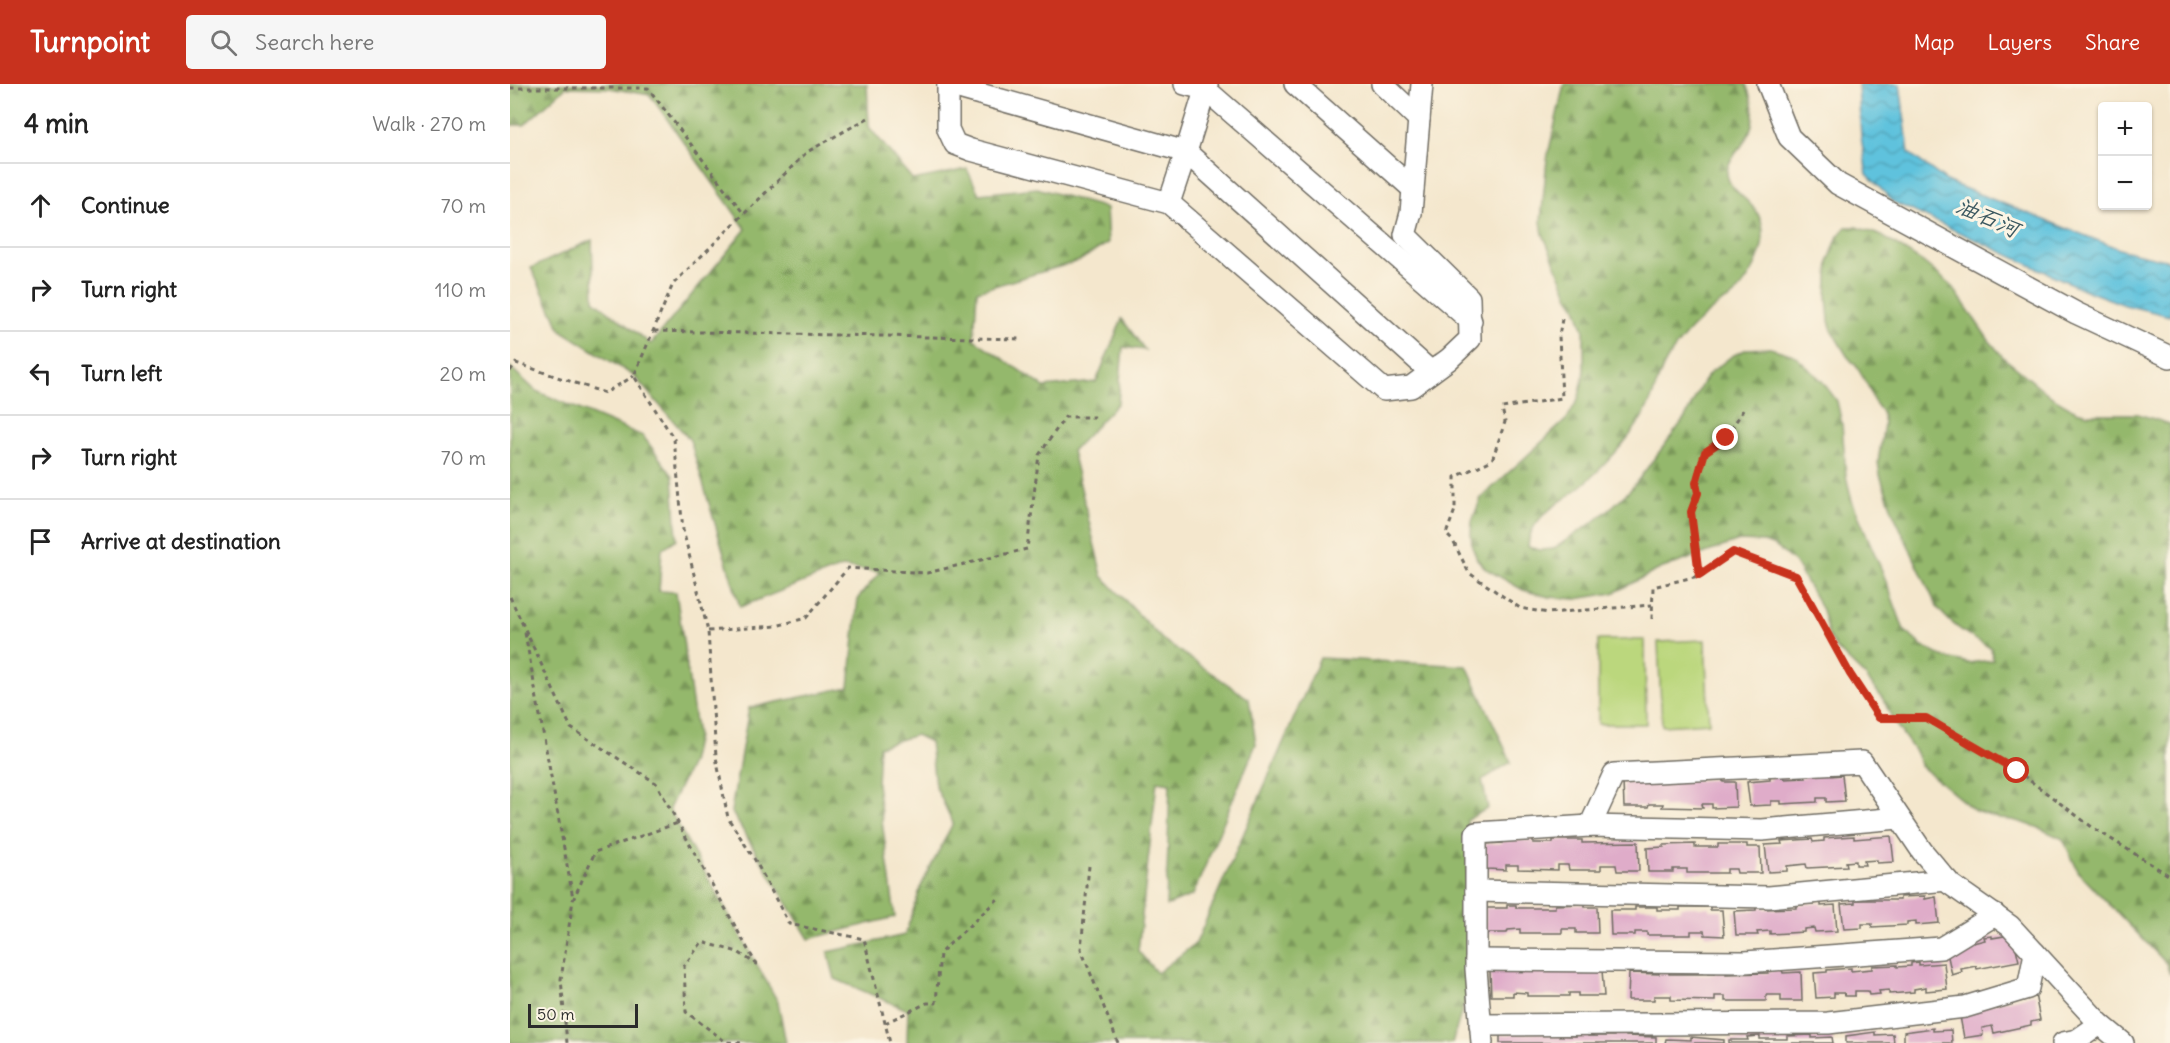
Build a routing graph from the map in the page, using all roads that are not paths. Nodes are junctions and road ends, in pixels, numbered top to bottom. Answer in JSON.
{"nodes":[{"id":1,"x":1295,"y":84,"type":"edge"},
{"id":2,"x":1382,"y":84,"type":"edge"},
{"id":3,"x":1422,"y":84,"type":"edge"},
{"id":4,"x":1768,"y":84,"type":"edge"},
{"id":5,"x":948,"y":85,"type":"edge"},
{"id":6,"x":1199,"y":86,"type":"edge"},
{"id":7,"x":1419,"y":119,"type":"junction"},
{"id":8,"x":1186,"y":152,"type":"junction"},
{"id":9,"x":1413,"y":189,"type":"junction"},
{"id":10,"x":1169,"y":203,"type":"junction"},
{"id":11,"x":1471,"y":321,"type":"junction"},
{"id":12,"x":2170,"y":357,"type":"edge"},
{"id":13,"x":1431,"y":372,"type":"junction"},
{"id":14,"x":1899,"y":818,"type":"junction"},
{"id":15,"x":1590,"y":826,"type":"junction"},
{"id":16,"x":1947,"y":880,"type":"junction"},
{"id":17,"x":1476,"y":891,"type":"junction"},
{"id":18,"x":1995,"y":915,"type":"junction"},
{"id":19,"x":2035,"y":953,"type":"junction"},
{"id":20,"x":1476,"y":960,"type":"junction"},
{"id":21,"x":2100,"y":1024,"type":"junction"},
{"id":22,"x":1481,"y":1034,"type":"edge"},
{"id":23,"x":2063,"y":1043,"type":"edge"},
{"id":24,"x":2123,"y":1043,"type":"edge"}],
"edges":[{"from":1,"to":9,"type":"street"},
{"from":2,"to":7,"type":"street"},
{"from":3,"to":7,"type":"street"},
{"from":4,"to":12,"type":"street"},
{"from":5,"to":8,"type":"street"},
{"from":5,"to":10,"type":"street"},
{"from":6,"to":8,"type":"street"},
{"from":6,"to":11,"type":"street"},
{"from":7,"to":9,"type":"street"},
{"from":8,"to":10,"type":"street"},
{"from":8,"to":13,"type":"street"},
{"from":9,"to":11,"type":"street"},
{"from":10,"to":13,"type":"street"},
{"from":11,"to":13,"type":"street"},
{"from":14,"to":15,"type":"street"},
{"from":14,"to":15,"type":"street"},
{"from":14,"to":16,"type":"street"},
{"from":15,"to":17,"type":"street"},
{"from":16,"to":17,"type":"street"},
{"from":16,"to":18,"type":"street"},
{"from":17,"to":20,"type":"street"},
{"from":18,"to":19,"type":"street"},
{"from":18,"to":20,"type":"street"},
{"from":19,"to":21,"type":"street"},
{"from":19,"to":22,"type":"street"},
{"from":20,"to":22,"type":"street"},
{"from":21,"to":23,"type":"street"},
{"from":21,"to":24,"type":"street"}]}
